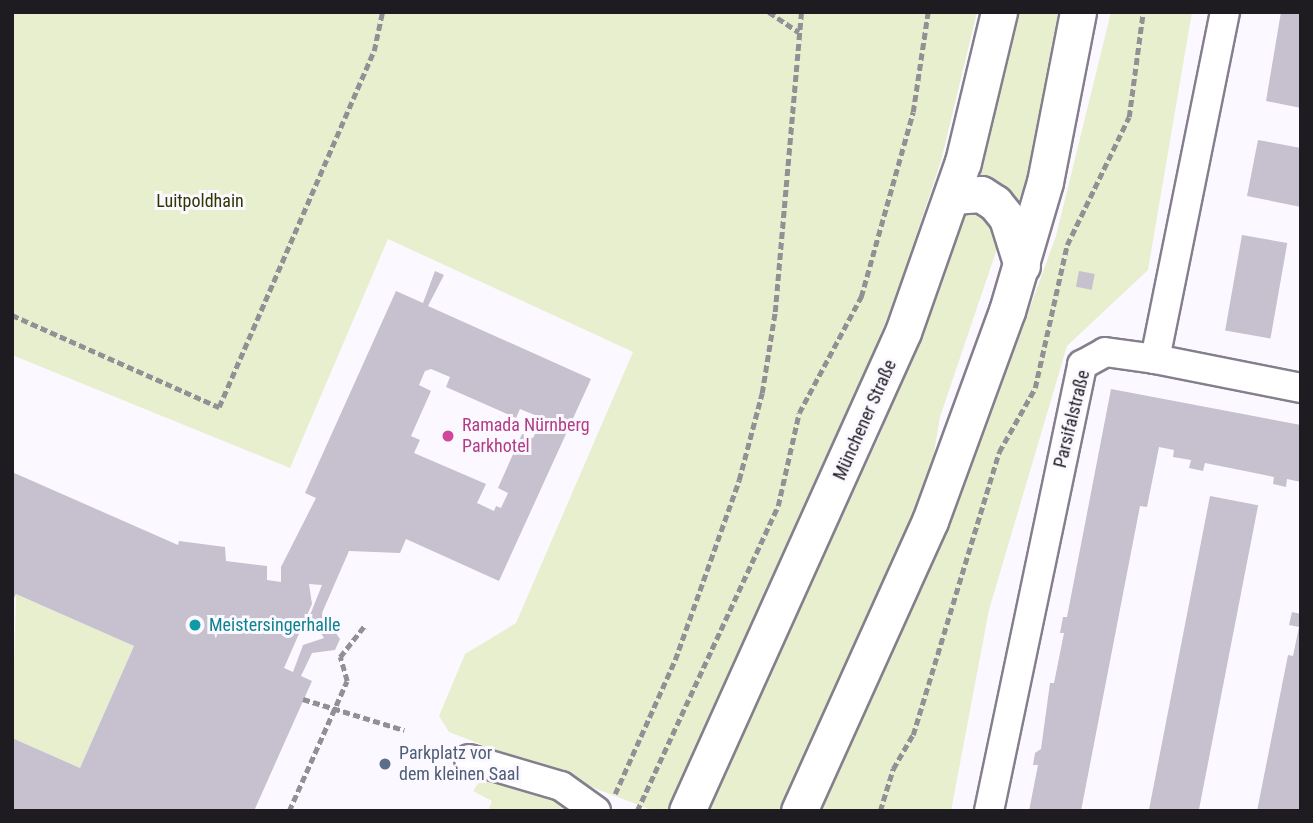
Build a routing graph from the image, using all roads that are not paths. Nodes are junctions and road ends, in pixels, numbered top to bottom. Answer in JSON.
{"nodes":[{"id":1,"x":999,"y":12,"type":"edge"},
{"id":2,"x":1078,"y":12,"type":"edge"},
{"id":3,"x":1225,"y":12,"type":"edge"},
{"id":4,"x":953,"y":196,"type":"junction"},
{"id":5,"x":1022,"y":266,"type":"junction"},
{"id":6,"x":1155,"y":359,"type":"junction"},
{"id":7,"x":1301,"y":387,"type":"edge"},
{"id":8,"x":469,"y":759,"type":"dead end"},
{"id":9,"x":605,"y":804,"type":"edge"},
{"id":10,"x":687,"y":811,"type":"edge"},
{"id":11,"x":799,"y":811,"type":"edge"},
{"id":12,"x":989,"y":811,"type":"edge"}],
"edges":[{"from":1,"to":4,"type":"main road","name":"Münchener Straße"},
{"from":2,"to":5,"type":"main road"},
{"from":3,"to":6,"type":"street"},
{"from":4,"to":5,"type":"main road"},
{"from":4,"to":10,"type":"main road","name":"Münchener Straße"},
{"from":5,"to":11,"type":"main road"},
{"from":6,"to":7,"type":"street","name":"Parsifalstraße"},
{"from":6,"to":12,"type":"street","name":"Parsifalstraße"},
{"from":8,"to":9,"type":"street"}]}
